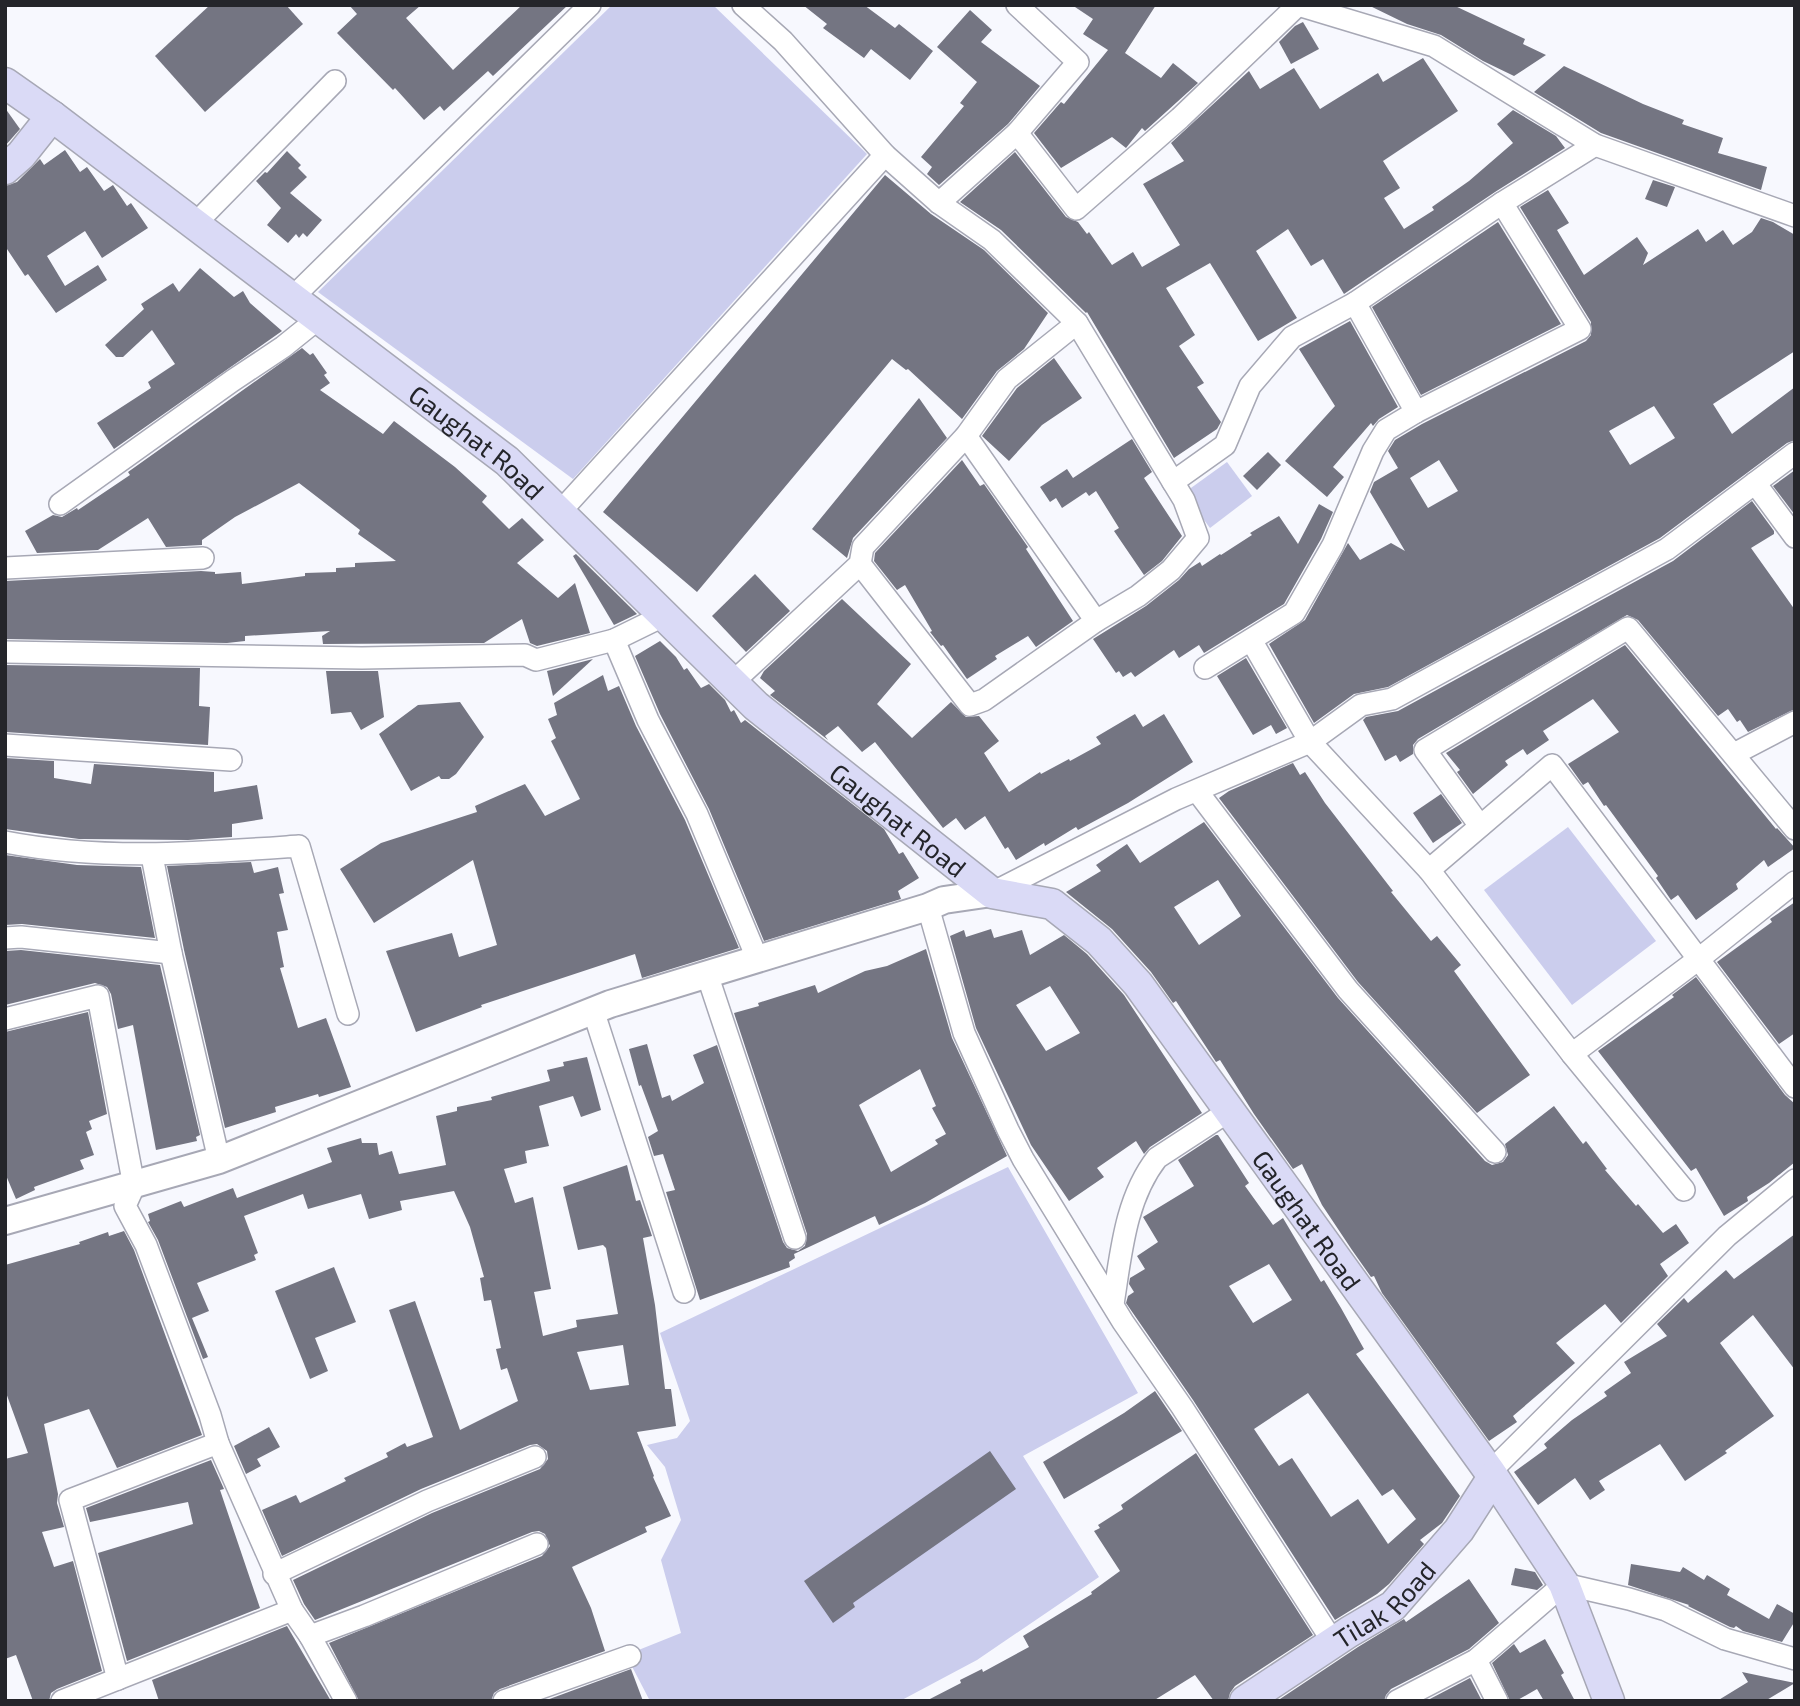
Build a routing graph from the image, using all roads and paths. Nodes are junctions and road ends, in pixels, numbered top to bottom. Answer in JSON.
{"nodes":[{"id":1,"x":590,"y":5,"type":"edge"},
{"id":2,"x":743,"y":5,"type":"edge"},
{"id":3,"x":1017,"y":5,"type":"edge"},
{"id":4,"x":1298,"y":5,"type":"edge"},
{"id":5,"x":335,"y":81,"type":"dead end"},
{"id":6,"x":5,"y":83,"type":"edge"},
{"id":7,"x":52,"y":116,"type":"junction"},
{"id":8,"x":1017,"y":133,"type":"junction"},
{"id":9,"x":1595,"y":145,"type":"junction"},
{"id":10,"x":885,"y":155,"type":"junction"},
{"id":11,"x":5,"y":169,"type":"edge"},
{"id":12,"x":939,"y":203,"type":"junction"},
{"id":13,"x":1502,"y":204,"type":"junction"},
{"id":14,"x":1795,"y":216,"type":"edge"},
{"id":15,"x":195,"y":224,"type":"junction"},
{"id":16,"x":292,"y":298,"type":"junction"},
{"id":17,"x":1355,"y":303,"type":"junction"},
{"id":18,"x":319,"y":318,"type":"junction"},
{"id":19,"x":1077,"y":323,"type":"junction"},
{"id":20,"x":1416,"y":412,"type":"junction"},
{"id":21,"x":966,"y":436,"type":"junction"},
{"id":22,"x":1795,"y":453,"type":"edge"},
{"id":23,"x":1173,"y":482,"type":"junction"},
{"id":24,"x":1755,"y":483,"type":"junction"},
{"id":25,"x":60,"y":504,"type":"dead end"},
{"id":26,"x":559,"y":513,"type":"junction"},
{"id":27,"x":1795,"y":537,"type":"edge"},
{"id":28,"x":203,"y":558,"type":"dead end"},
{"id":29,"x":860,"y":564,"type":"junction"},
{"id":30,"x":5,"y":568,"type":"edge"},
{"id":31,"x":663,"y":616,"type":"junction"},
{"id":32,"x":1096,"y":621,"type":"junction"},
{"id":33,"x":614,"y":640,"type":"junction"},
{"id":34,"x":1251,"y":640,"type":"junction"},
{"id":35,"x":5,"y":652,"type":"edge"},
{"id":36,"x":1205,"y":668,"type":"dead end"},
{"id":37,"x":732,"y":683,"type":"junction"},
{"id":38,"x":1795,"y":722,"type":"edge"},
{"id":39,"x":1310,"y":742,"type":"junction"},
{"id":40,"x":5,"y":745,"type":"edge"},
{"id":41,"x":1734,"y":754,"type":"junction"},
{"id":42,"x":231,"y":760,"type":"dead end"},
{"id":43,"x":1197,"y":791,"type":"junction"},
{"id":44,"x":1480,"y":826,"type":"junction"},
{"id":45,"x":1795,"y":829,"type":"edge"},
{"id":46,"x":5,"y":842,"type":"edge"},
{"id":47,"x":152,"y":856,"type":"junction"},
{"id":48,"x":1429,"y":870,"type":"junction"},
{"id":49,"x":1795,"y":882,"type":"edge"},
{"id":50,"x":992,"y":893,"type":"junction"},
{"id":51,"x":928,"y":907,"type":"junction"},
{"id":52,"x":5,"y":938,"type":"edge"},
{"id":53,"x":171,"y":953,"type":"junction"},
{"id":54,"x":757,"y":958,"type":"junction"},
{"id":55,"x":1700,"y":958,"type":"junction"},
{"id":56,"x":707,"y":974,"type":"junction"},
{"id":57,"x":593,"y":1010,"type":"junction"},
{"id":58,"x":348,"y":1014,"type":"dead end"},
{"id":59,"x":5,"y":1019,"type":"edge"},
{"id":60,"x":1572,"y":1054,"type":"junction"},
{"id":61,"x":1795,"y":1087,"type":"edge"},
{"id":62,"x":1229,"y":1111,"type":"junction"},
{"id":63,"x":1495,"y":1152,"type":"dead end"},
{"id":64,"x":219,"y":1160,"type":"junction"},
{"id":65,"x":1795,"y":1180,"type":"edge"},
{"id":66,"x":134,"y":1186,"type":"junction"},
{"id":67,"x":1684,"y":1190,"type":"dead end"},
{"id":68,"x":5,"y":1221,"type":"edge"},
{"id":69,"x":795,"y":1238,"type":"dead end"},
{"id":70,"x":684,"y":1292,"type":"dead end"},
{"id":71,"x":1113,"y":1304,"type":"junction"},
{"id":72,"x":218,"y":1443,"type":"junction"},
{"id":73,"x":535,"y":1457,"type":"dead end"},
{"id":74,"x":1491,"y":1475,"type":"junction"},
{"id":75,"x":537,"y":1544,"type":"dead end"},
{"id":76,"x":274,"y":1574,"type":"junction"},
{"id":77,"x":1564,"y":1584,"type":"junction"},
{"id":78,"x":292,"y":1610,"type":"junction"},
{"id":79,"x":310,"y":1636,"type":"junction"},
{"id":80,"x":1333,"y":1642,"type":"junction"},
{"id":81,"x":630,"y":1656,"type":"dead end"},
{"id":82,"x":1795,"y":1659,"type":"edge"},
{"id":83,"x":1476,"y":1660,"type":"junction"},
{"id":84,"x":118,"y":1679,"type":"junction"},
{"id":85,"x":62,"y":1701,"type":"edge"},
{"id":86,"x":346,"y":1701,"type":"edge"},
{"id":87,"x":504,"y":1701,"type":"edge"},
{"id":88,"x":1245,"y":1701,"type":"edge"},
{"id":89,"x":1396,"y":1701,"type":"edge"},
{"id":90,"x":1497,"y":1701,"type":"edge"},
{"id":91,"x":1609,"y":1701,"type":"edge"}],
"edges":[{"from":1,"to":16,"type":"street"},
{"from":2,"to":10,"type":"street"},
{"from":3,"to":8,"type":"street"},
{"from":4,"to":8,"type":"street"},
{"from":4,"to":9,"type":"street"},
{"from":5,"to":15,"type":"street"},
{"from":6,"to":7,"type":"main road","name":"Gaughat Road"},
{"from":7,"to":11,"type":"main road"},
{"from":7,"to":15,"type":"main road","name":"Gaughat Road"},
{"from":8,"to":12,"type":"street"},
{"from":9,"to":13,"type":"street"},
{"from":9,"to":14,"type":"street"},
{"from":10,"to":12,"type":"street"},
{"from":10,"to":26,"type":"street"},
{"from":12,"to":19,"type":"street"},
{"from":13,"to":17,"type":"street"},
{"from":13,"to":20,"type":"street"},
{"from":15,"to":16,"type":"main road","name":"Gaughat Road"},
{"from":16,"to":18,"type":"main road","name":"Gaughat Road"},
{"from":17,"to":20,"type":"street"},
{"from":17,"to":23,"type":"street"},
{"from":18,"to":25,"type":"street"},
{"from":18,"to":26,"type":"main road","name":"Gaughat Road"},
{"from":19,"to":21,"type":"street"},
{"from":19,"to":23,"type":"street"},
{"from":20,"to":34,"type":"street"},
{"from":21,"to":29,"type":"street"},
{"from":21,"to":32,"type":"street"},
{"from":22,"to":24,"type":"street"},
{"from":23,"to":32,"type":"street"},
{"from":24,"to":27,"type":"street"},
{"from":24,"to":39,"type":"street"},
{"from":26,"to":31,"type":"main road","name":"Gaughat Road"},
{"from":28,"to":30,"type":"street"},
{"from":29,"to":32,"type":"street"},
{"from":29,"to":37,"type":"street"},
{"from":31,"to":33,"type":"street"},
{"from":31,"to":37,"type":"main road","name":"Gaughat Road"},
{"from":33,"to":35,"type":"street"},
{"from":33,"to":54,"type":"street"},
{"from":34,"to":36,"type":"street"},
{"from":34,"to":39,"type":"street"},
{"from":37,"to":50,"type":"main road","name":"Gaughat Road"},
{"from":38,"to":41,"type":"street"},
{"from":39,"to":43,"type":"street"},
{"from":39,"to":48,"type":"street"},
{"from":40,"to":42,"type":"street"},
{"from":41,"to":44,"type":"street"},
{"from":41,"to":45,"type":"street"},
{"from":43,"to":50,"type":"street"},
{"from":43,"to":63,"type":"street"},
{"from":44,"to":48,"type":"street"},
{"from":44,"to":55,"type":"street"},
{"from":46,"to":47,"type":"street"},
{"from":47,"to":53,"type":"street"},
{"from":47,"to":58,"type":"street"},
{"from":48,"to":60,"type":"street"},
{"from":49,"to":55,"type":"street"},
{"from":50,"to":51,"type":"street"},
{"from":50,"to":62,"type":"main road","name":"Gaughat Road"},
{"from":51,"to":54,"type":"street"},
{"from":51,"to":71,"type":"street"},
{"from":52,"to":53,"type":"street"},
{"from":53,"to":64,"type":"street"},
{"from":54,"to":56,"type":"street"},
{"from":55,"to":60,"type":"street"},
{"from":55,"to":61,"type":"street"},
{"from":56,"to":57,"type":"street"},
{"from":56,"to":69,"type":"street"},
{"from":57,"to":64,"type":"street"},
{"from":57,"to":70,"type":"street"},
{"from":59,"to":66,"type":"street"},
{"from":60,"to":67,"type":"street"},
{"from":62,"to":71,"type":"street"},
{"from":62,"to":74,"type":"main road","name":"Gaughat Road"},
{"from":64,"to":66,"type":"street"},
{"from":65,"to":74,"type":"street"},
{"from":66,"to":68,"type":"street"},
{"from":66,"to":72,"type":"street"},
{"from":71,"to":80,"type":"street"},
{"from":72,"to":76,"type":"street"},
{"from":72,"to":84,"type":"street"},
{"from":73,"to":76,"type":"street"},
{"from":74,"to":77,"type":"main road","name":"Gaughat Road"},
{"from":74,"to":80,"type":"main road","name":"Tilak Road"},
{"from":75,"to":79,"type":"street"},
{"from":76,"to":78,"type":"street"},
{"from":77,"to":82,"type":"street"},
{"from":77,"to":83,"type":"street"},
{"from":77,"to":91,"type":"main road","name":"Gaughat Road"},
{"from":78,"to":79,"type":"street"},
{"from":78,"to":84,"type":"street"},
{"from":79,"to":86,"type":"street"},
{"from":80,"to":88,"type":"main road","name":"Tilak Road"},
{"from":81,"to":87,"type":"street"},
{"from":83,"to":89,"type":"street"},
{"from":83,"to":90,"type":"street"},
{"from":84,"to":85,"type":"street"}]}
